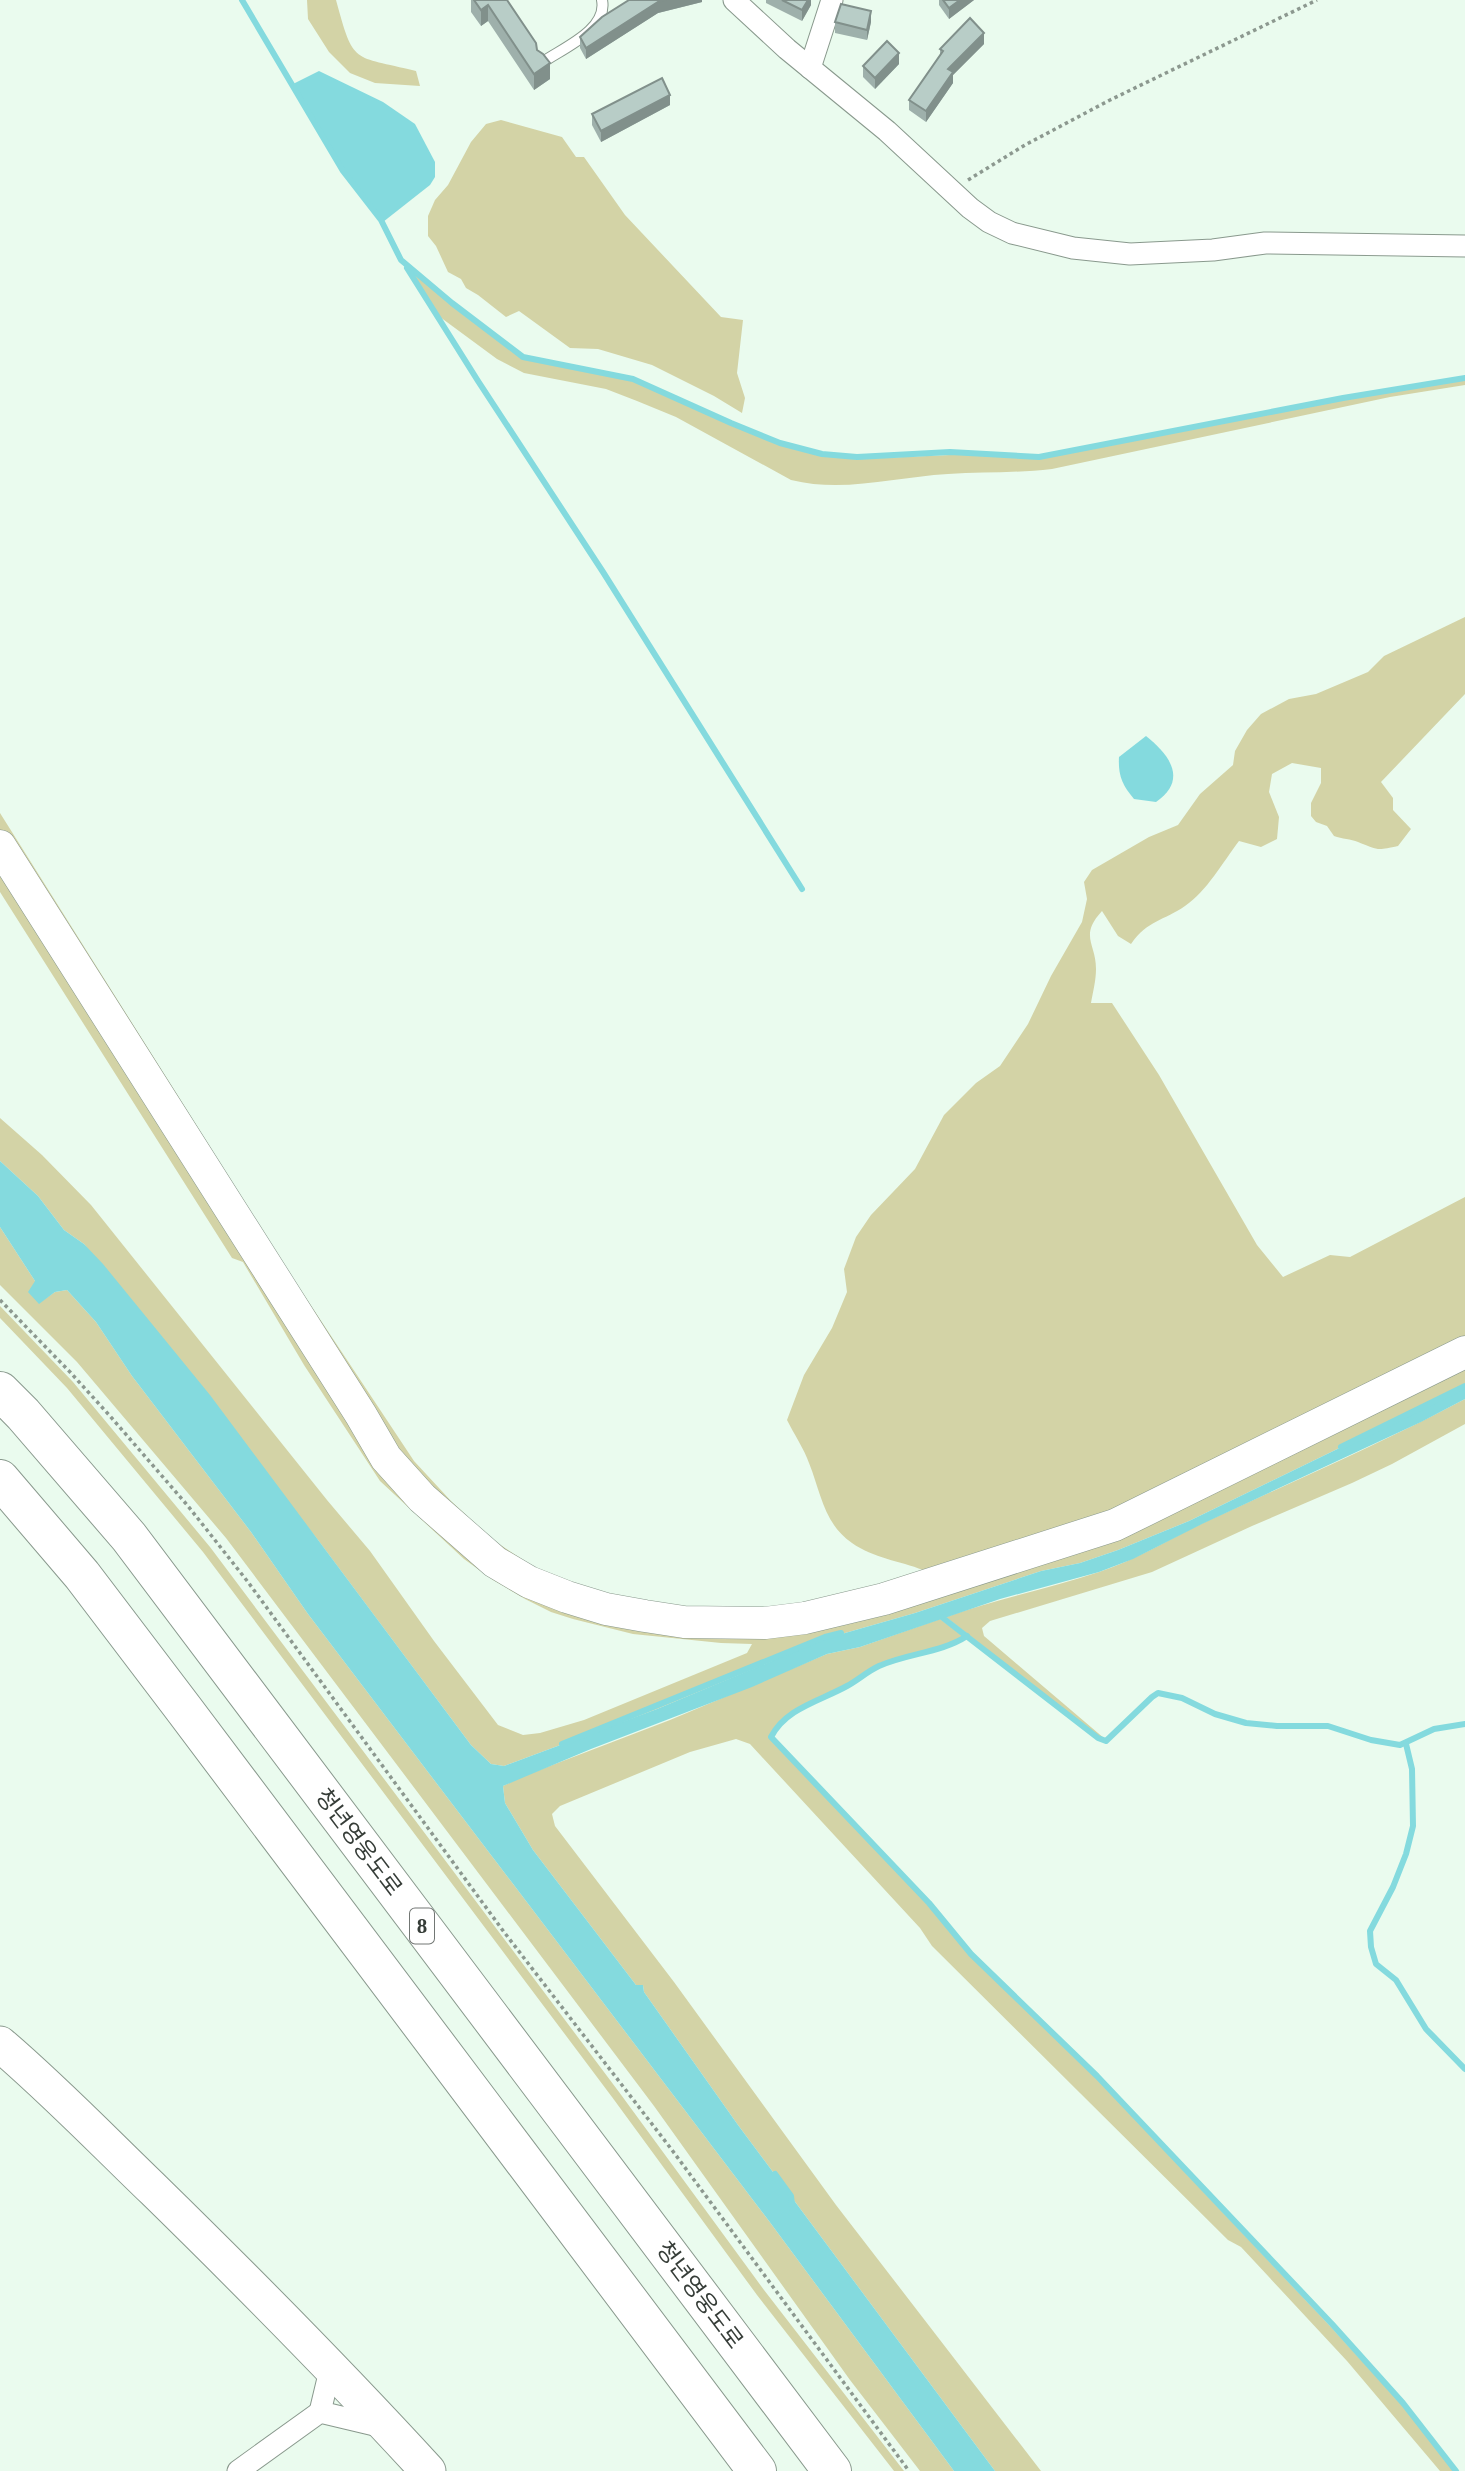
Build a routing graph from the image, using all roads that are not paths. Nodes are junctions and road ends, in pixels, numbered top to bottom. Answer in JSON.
{"nodes":[{"id":1,"x":602,"y":0,"type":"edge"},
{"id":2,"x":734,"y":0,"type":"edge"},
{"id":3,"x":832,"y":0,"type":"edge"},
{"id":4,"x":543,"y":62,"type":"edge"},
{"id":5,"x":810,"y":68,"type":"junction"},
{"id":6,"x":1465,"y":246,"type":"edge"},
{"id":7,"x":0,"y":846,"type":"edge"},
{"id":8,"x":1465,"y":1352,"type":"edge"},
{"id":9,"x":0,"y":1391,"type":"edge"},
{"id":10,"x":0,"y":1479,"type":"edge"},
{"id":11,"x":0,"y":2044,"type":"edge"},
{"id":12,"x":331,"y":2366,"type":"junction"},
{"id":13,"x":320,"y":2412,"type":"junction"},
{"id":14,"x":388,"y":2428,"type":"junction"},
{"id":15,"x":238,"y":2471,"type":"edge"},
{"id":16,"x":428,"y":2471,"type":"edge"},
{"id":17,"x":757,"y":2471,"type":"edge"},
{"id":18,"x":832,"y":2471,"type":"edge"}],
"edges":[{"from":1,"to":4,"type":"lane"},
{"from":2,"to":5,"type":"street"},
{"from":3,"to":5,"type":"street"},
{"from":5,"to":6,"type":"street"},
{"from":7,"to":8,"type":"street"},
{"from":9,"to":18,"type":"highway","name":"청년영웅도로","number":"8"},
{"from":10,"to":17,"type":"highway"},
{"from":11,"to":12,"type":"main road"},
{"from":12,"to":13,"type":"street"},
{"from":12,"to":14,"type":"main road"},
{"from":13,"to":14,"type":"street"},
{"from":13,"to":15,"type":"street"},
{"from":14,"to":16,"type":"main road"}]}
